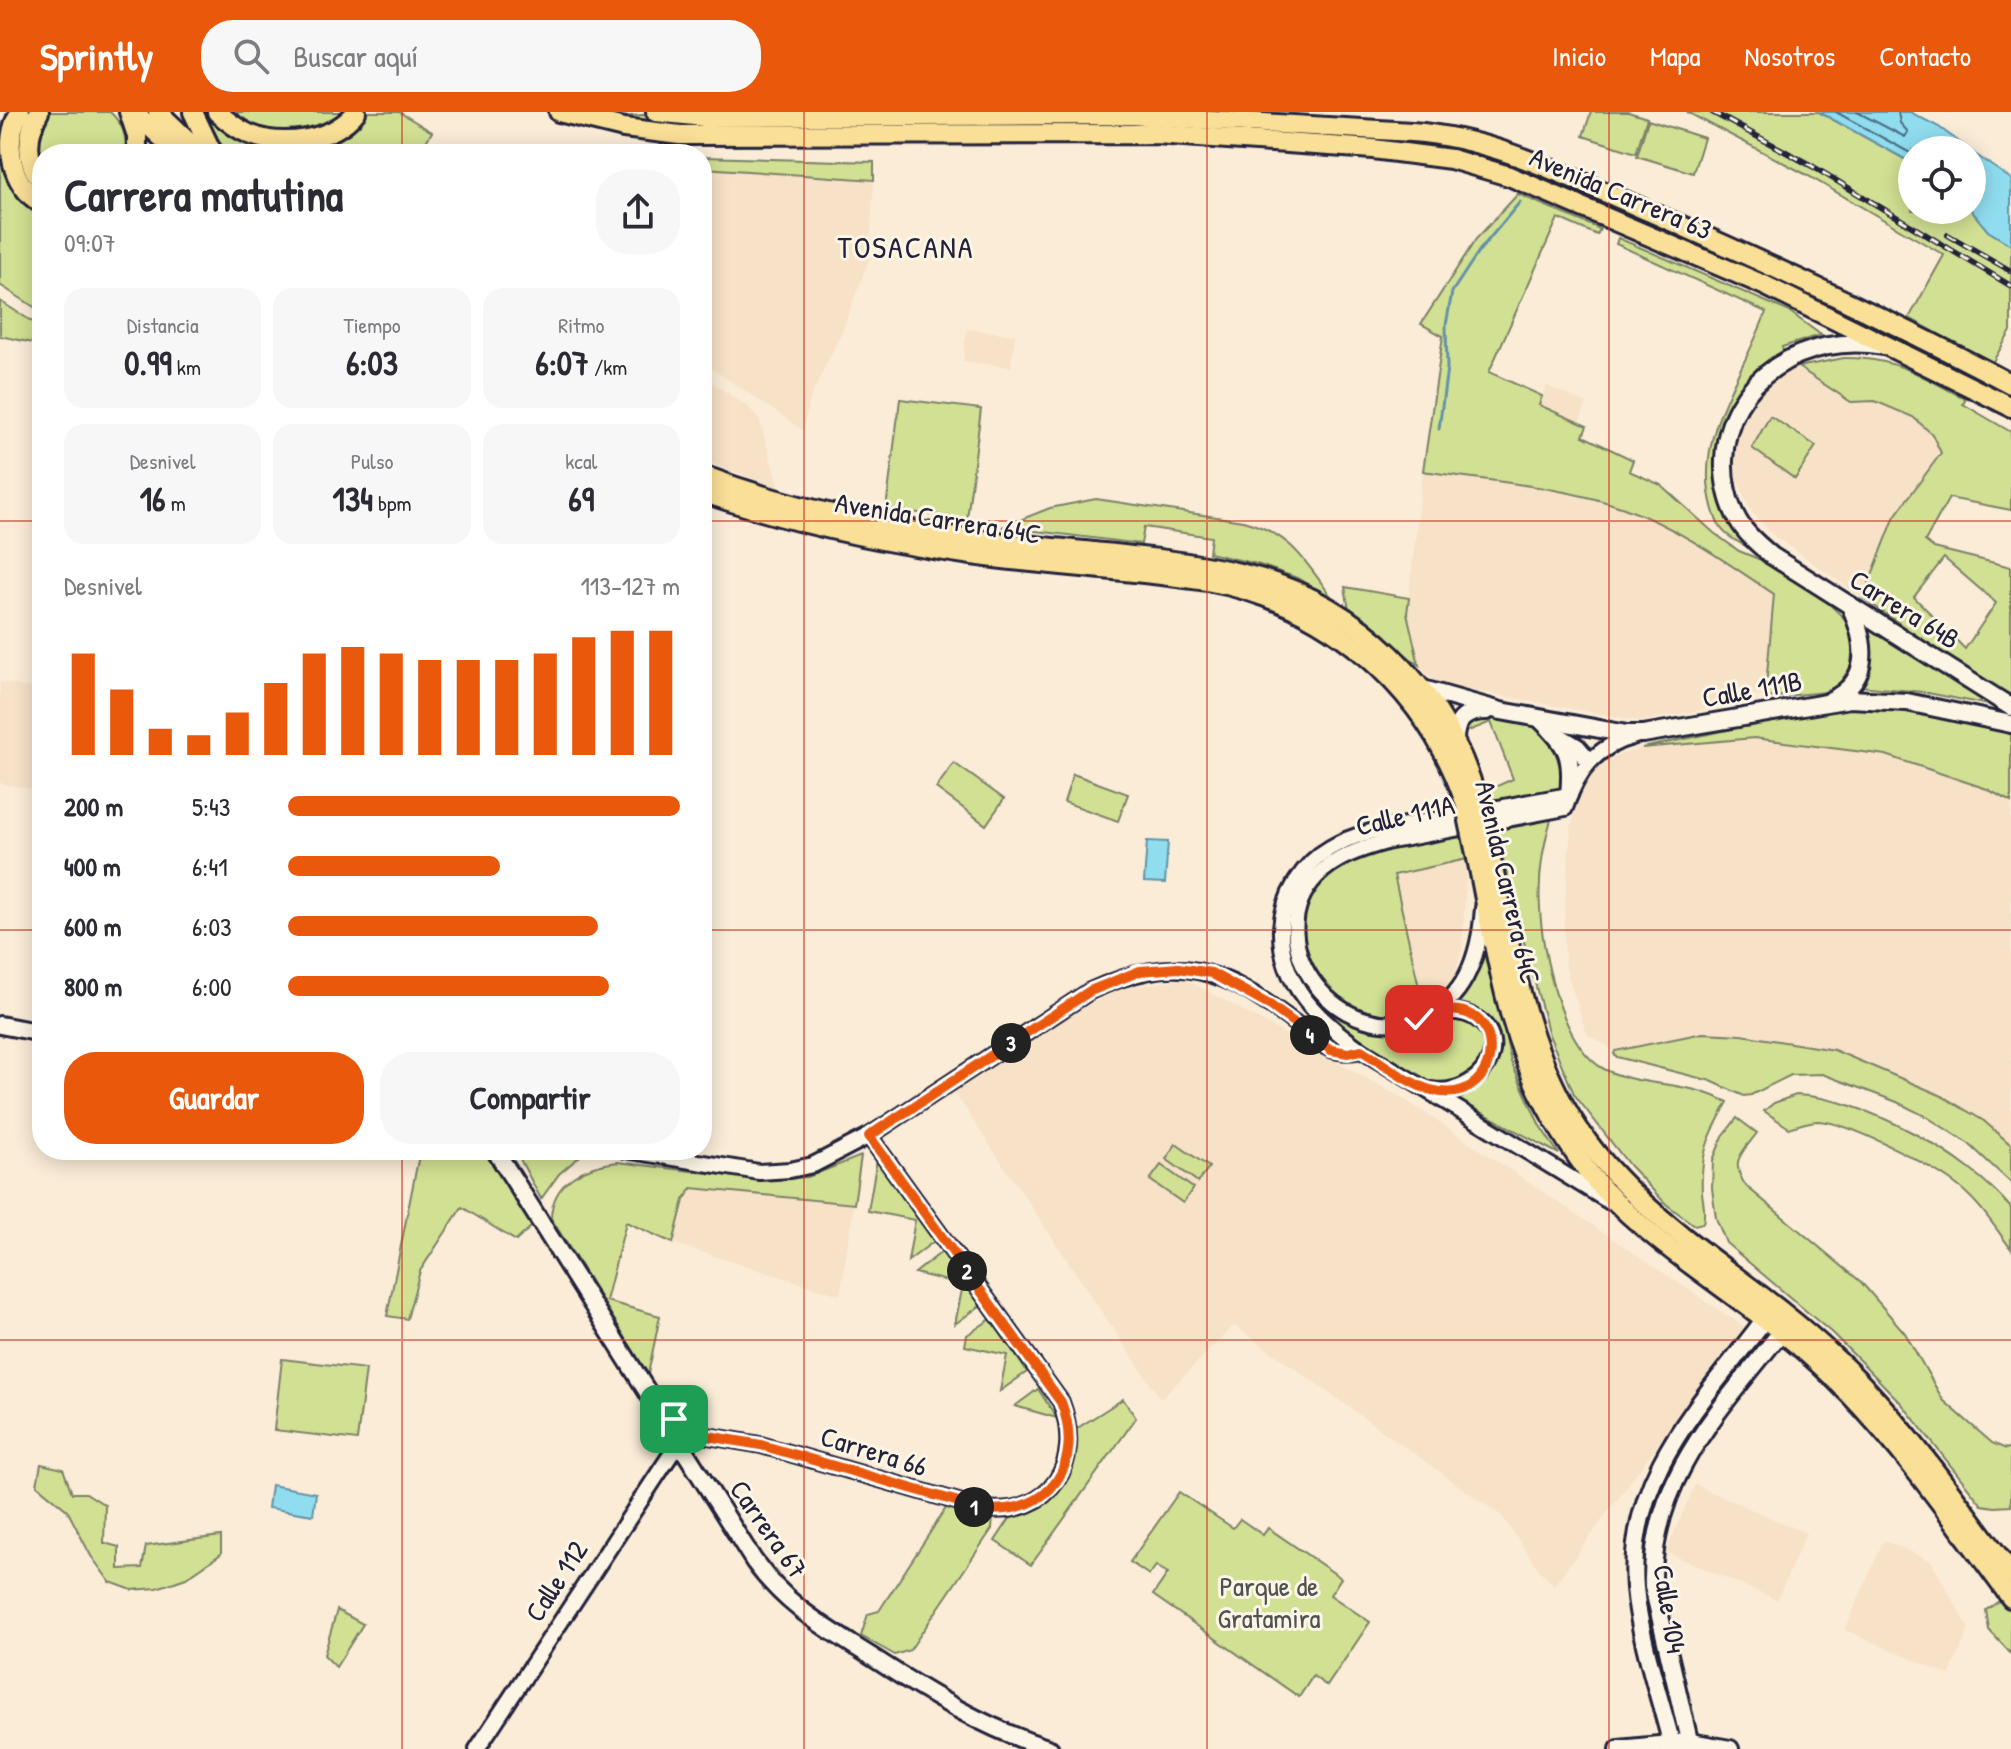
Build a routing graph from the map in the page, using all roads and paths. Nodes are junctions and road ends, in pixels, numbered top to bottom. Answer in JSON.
{"nodes":[{"id":1,"x":20,"y":112,"type":"edge"},
{"id":2,"x":39,"y":112,"type":"edge"},
{"id":3,"x":132,"y":112,"type":"edge"},
{"id":4,"x":158,"y":112,"type":"edge"},
{"id":5,"x":193,"y":112,"type":"edge"},
{"id":6,"x":217,"y":112,"type":"edge"},
{"id":7,"x":356,"y":112,"type":"edge"},
{"id":8,"x":559,"y":112,"type":"edge"},
{"id":9,"x":656,"y":112,"type":"edge"},
{"id":10,"x":137,"y":144,"type":"edge"},
{"id":11,"x":168,"y":144,"type":"edge"},
{"id":12,"x":192,"y":144,"type":"edge"},
{"id":13,"x":208,"y":144,"type":"edge"},
{"id":14,"x":32,"y":166,"type":"edge"},
{"id":15,"x":32,"y":195,"type":"edge"},
{"id":16,"x":1890,"y":347,"type":"junction"},
{"id":17,"x":2011,"y":384,"type":"edge"},
{"id":18,"x":2011,"y":407,"type":"edge"},
{"id":19,"x":712,"y":478,"type":"edge"},
{"id":20,"x":712,"y":495,"type":"edge"},
{"id":21,"x":1850,"y":605,"type":"junction"},
{"id":22,"x":1423,"y":689,"type":"junction"},
{"id":23,"x":1826,"y":703,"type":"junction"},
{"id":24,"x":2011,"y":707,"type":"edge"},
{"id":25,"x":1501,"y":711,"type":"junction"},
{"id":26,"x":1538,"y":718,"type":"junction"},
{"id":27,"x":2011,"y":724,"type":"edge"},
{"id":28,"x":1643,"y":734,"type":"junction"},
{"id":29,"x":1557,"y":736,"type":"junction"},
{"id":30,"x":1455,"y":740,"type":"junction"},
{"id":31,"x":1589,"y":761,"type":"junction"},
{"id":32,"x":1471,"y":801,"type":"junction"},
{"id":33,"x":1567,"y":801,"type":"junction"},
{"id":34,"x":1482,"y":852,"type":"junction"},
{"id":35,"x":1483,"y":890,"type":"junction"},
{"id":36,"x":1437,"y":1011,"type":"junction"},
{"id":37,"x":0,"y":1025,"type":"edge"},
{"id":38,"x":32,"y":1031,"type":"edge"},
{"id":39,"x":1361,"y":1050,"type":"junction"},
{"id":40,"x":1428,"y":1090,"type":"junction"},
{"id":41,"x":869,"y":1136,"type":"junction"},
{"id":42,"x":504,"y":1160,"type":"edge"},
{"id":43,"x":682,"y":1160,"type":"edge"},
{"id":44,"x":1626,"y":1212,"type":"junction"},
{"id":45,"x":1764,"y":1320,"type":"junction"},
{"id":46,"x":1781,"y":1332,"type":"junction"},
{"id":47,"x":682,"y":1407,"type":"dead end"},
{"id":48,"x":664,"y":1418,"type":"junction"},
{"id":49,"x":679,"y":1442,"type":"junction"},
{"id":50,"x":2011,"y":1573,"type":"edge"},
{"id":51,"x":2011,"y":1598,"type":"edge"},
{"id":52,"x":1672,"y":1746,"type":"edge"},
{"id":53,"x":1690,"y":1746,"type":"edge"},
{"id":54,"x":477,"y":1749,"type":"edge"},
{"id":55,"x":1050,"y":1749,"type":"edge"},
{"id":56,"x":1619,"y":1749,"type":"edge"},
{"id":57,"x":1730,"y":1749,"type":"edge"}],
"edges":[{"from":1,"to":15,"type":"main road"},
{"from":2,"to":14,"type":"main road"},
{"from":3,"to":10,"type":"main road"},
{"from":3,"to":11,"type":"main road"},
{"from":4,"to":12,"type":"main road"},
{"from":5,"to":13,"type":"main road"},
{"from":6,"to":7,"type":"main road"},
{"from":8,"to":16,"type":"main road","name":"Avenida Carrera 63"},
{"from":9,"to":17,"type":"main road","name":"Avenida Carrera 63"},
{"from":16,"to":18,"type":"main road","name":"Avenida Carrera 63"},
{"from":16,"to":21,"type":"main road","name":"Carrera 64B"},
{"from":19,"to":22,"type":"main road","name":"Avenida Carrera 64C"},
{"from":20,"to":32,"type":"main road","name":"Avenida Carrera 64C"},
{"from":21,"to":23,"type":"main road"},
{"from":21,"to":24,"type":"main road","name":"Carrera 64B"},
{"from":22,"to":25,"type":"main road","name":"Calle 111B"},
{"from":22,"to":30,"type":"main road","name":"Avenida Carrera 64C"},
{"from":23,"to":27,"type":"main road","name":"Calle 111B"},
{"from":23,"to":28,"type":"main road","name":"Calle 111B"},
{"from":25,"to":26,"type":"main road","name":"Calle 111B"},
{"from":25,"to":30,"type":"main road","name":"Calle 111B"},
{"from":26,"to":28,"type":"main road","name":"Calle 111B"},
{"from":26,"to":29,"type":"main road"},
{"from":28,"to":31,"type":"street"},
{"from":29,"to":31,"type":"main road"},
{"from":29,"to":33,"type":"main road"},
{"from":30,"to":32,"type":"main road","name":"Avenida Carrera 64C"},
{"from":31,"to":33,"type":"street"},
{"from":32,"to":34,"type":"main road","name":"Avenida Carrera 64C","bridge":true},
{"from":33,"to":36,"type":"street","name":"Calle 111A"},
{"from":33,"to":39,"type":"street","name":"Calle 111A"},
{"from":34,"to":35,"type":"main road","name":"Avenida Carrera 64C"},
{"from":34,"to":50,"type":"main road","name":"Avenida Carrera 64C"},
{"from":35,"to":36,"type":"street","name":"Calle 111A"},
{"from":35,"to":44,"type":"main road","name":"Avenida Carrera 64C"},
{"from":36,"to":40,"type":"street"},
{"from":37,"to":38,"type":"main road"},
{"from":39,"to":40,"type":"street","name":"Calle 111A"},
{"from":39,"to":41,"type":"street","name":"Calle 111A"},
{"from":40,"to":44,"type":"street","name":"Calle 111A"},
{"from":41,"to":43,"type":"street","name":"Calle 111A"},
{"from":41,"to":49,"type":"street","name":"Carrera 66"},
{"from":42,"to":48,"type":"main road","name":"Carrera 67"},
{"from":44,"to":45,"type":"main road","name":"Avenida Carrera 64C"},
{"from":45,"to":46,"type":"main road","name":"Avenida Carrera 64C"},
{"from":45,"to":52,"type":"main road","name":"Calle 104"},
{"from":46,"to":51,"type":"main road","name":"Avenida Carrera 64C"},
{"from":46,"to":53,"type":"main road","name":"Calle 104"},
{"from":47,"to":48,"type":"main road"},
{"from":48,"to":49,"type":"main road","name":"Carrera 67"},
{"from":49,"to":54,"type":"street","name":"Calle 112"},
{"from":49,"to":55,"type":"main road","name":"Carrera 67"},
{"from":52,"to":53,"type":"main road"},
{"from":52,"to":56,"type":"main road"},
{"from":53,"to":57,"type":"main road"}]}
